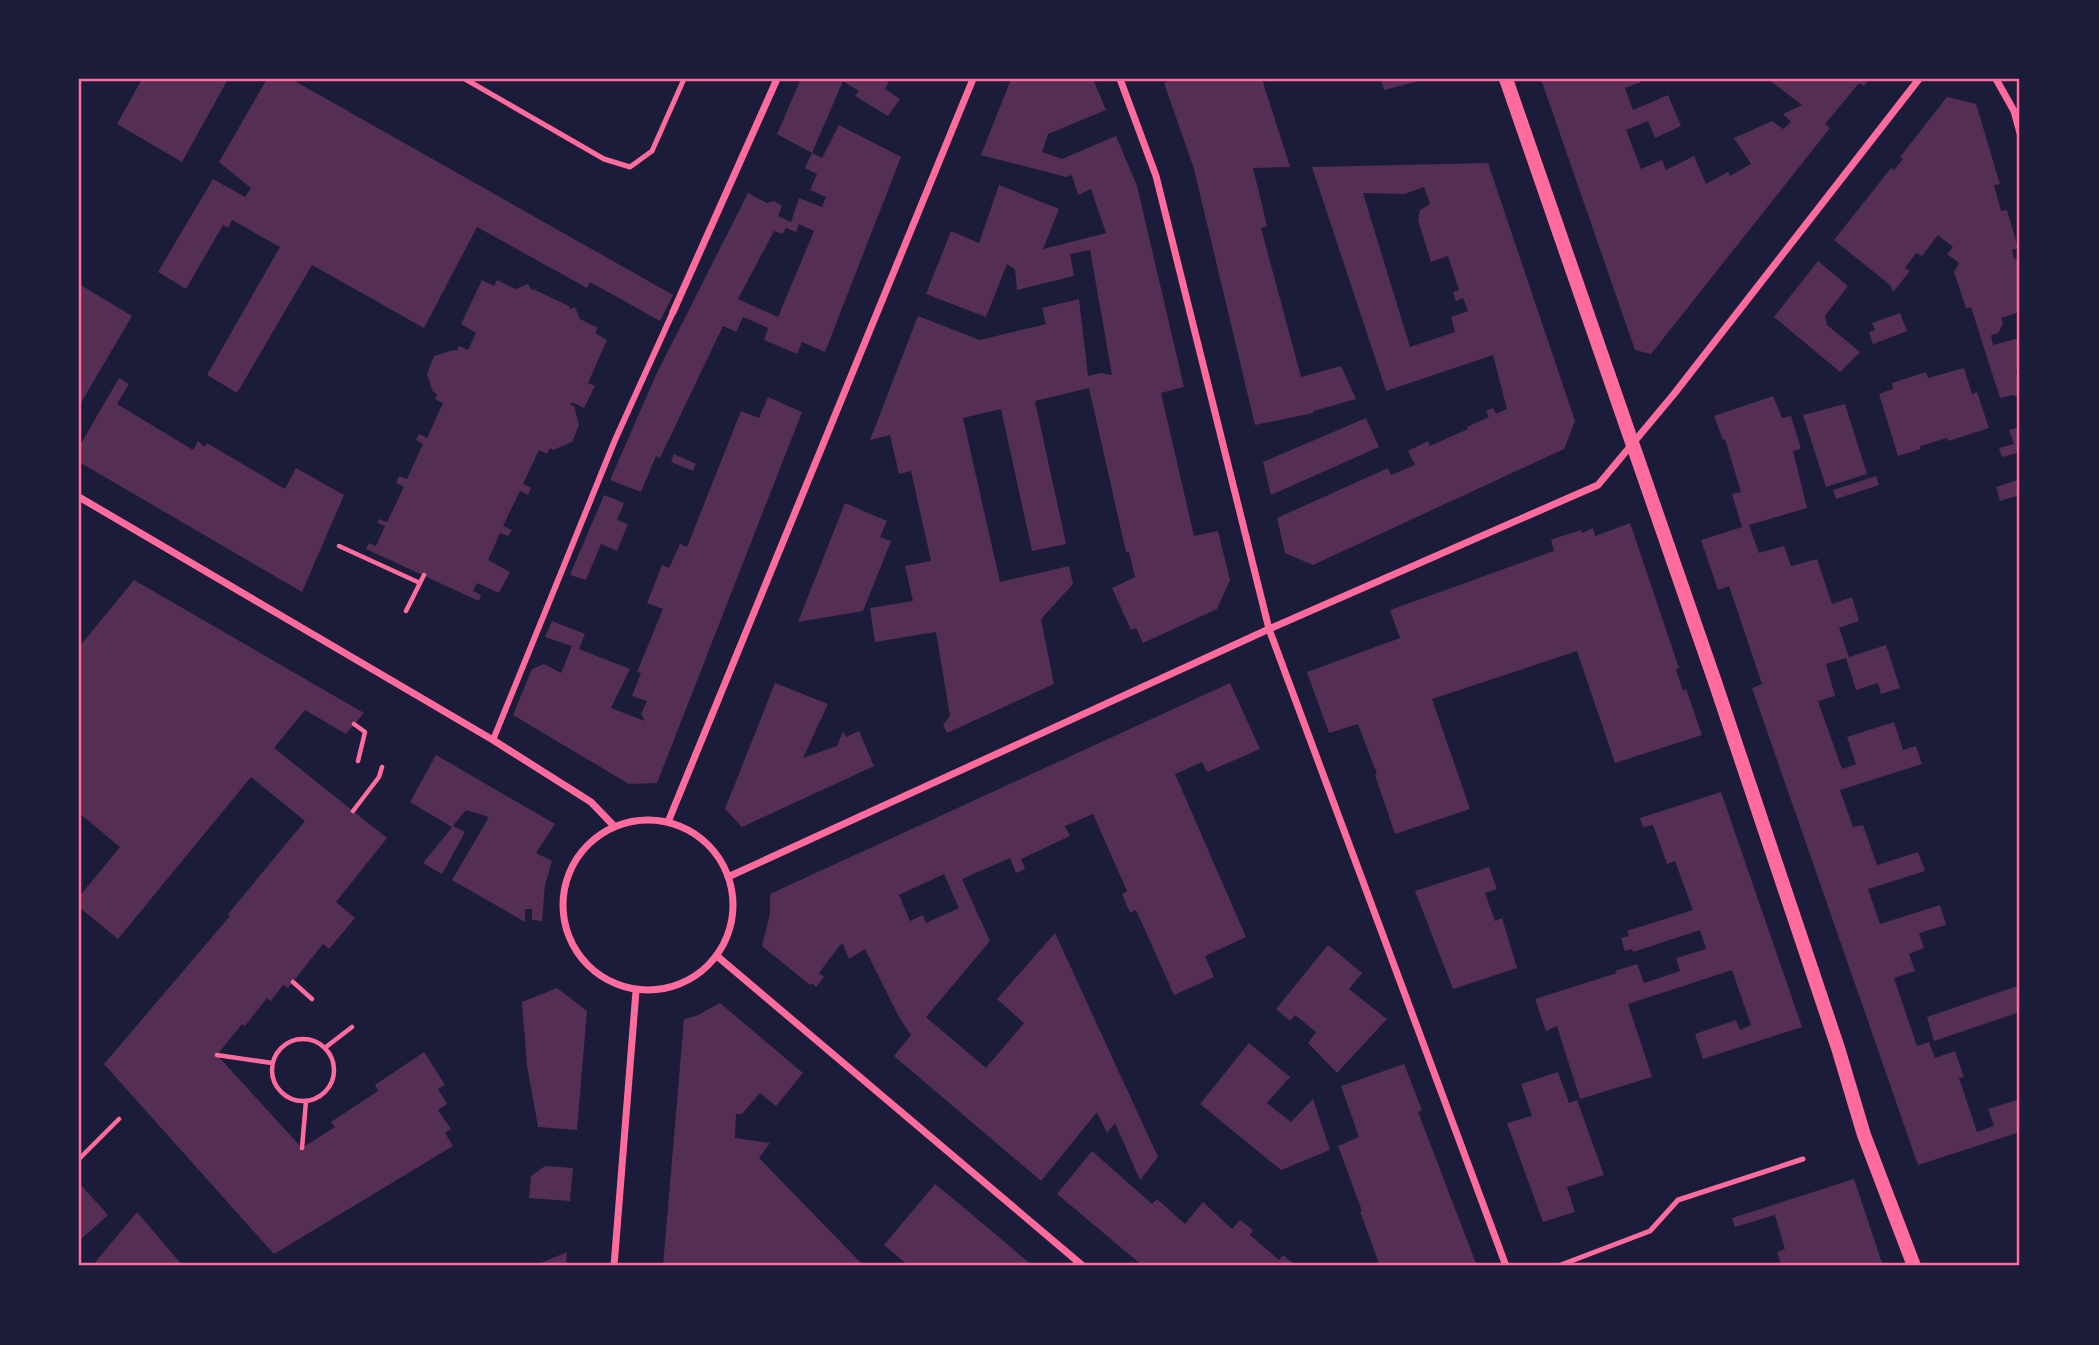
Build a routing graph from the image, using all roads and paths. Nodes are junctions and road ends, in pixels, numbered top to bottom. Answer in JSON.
{"nodes":[{"id":1,"x":465,"y":79,"type":"edge"},
{"id":2,"x":684,"y":79,"type":"edge"},
{"id":3,"x":777,"y":79,"type":"edge"},
{"id":4,"x":973,"y":79,"type":"edge"},
{"id":5,"x":1120,"y":79,"type":"edge"},
{"id":6,"x":1506,"y":79,"type":"edge"},
{"id":7,"x":1919,"y":79,"type":"edge"},
{"id":8,"x":1996,"y":79,"type":"edge"},
{"id":9,"x":2020,"y":133,"type":"edge"},
{"id":10,"x":673,"y":312,"type":"joint"},
{"id":11,"x":1633,"y":445,"type":"junction"},
{"id":12,"x":79,"y":497,"type":"edge"},
{"id":13,"x":339,"y":547,"type":"dead end"},
{"id":14,"x":424,"y":576,"type":"dead end"},
{"id":15,"x":420,"y":583,"type":"junction"},
{"id":16,"x":406,"y":611,"type":"dead end"},
{"id":17,"x":1269,"y":629,"type":"junction"},
{"id":18,"x":354,"y":724,"type":"dead end"},
{"id":19,"x":493,"y":740,"type":"junction"},
{"id":20,"x":358,"y":761,"type":"dead end"},
{"id":21,"x":382,"y":767,"type":"dead end"},
{"id":22,"x":353,"y":811,"type":"dead end"},
{"id":23,"x":668,"y":822,"type":"junction"},
{"id":24,"x":614,"y":827,"type":"junction"},
{"id":25,"x":728,"y":877,"type":"junction"},
{"id":26,"x":717,"y":956,"type":"junction"},
{"id":27,"x":293,"y":982,"type":"dead end"},
{"id":28,"x":636,"y":990,"type":"junction"},
{"id":29,"x":312,"y":999,"type":"dead end"},
{"id":30,"x":352,"y":1027,"type":"dead end"},
{"id":31,"x":326,"y":1047,"type":"junction"},
{"id":32,"x":217,"y":1055,"type":"dead end"},
{"id":33,"x":272,"y":1063,"type":"junction"},
{"id":34,"x":306,"y":1101,"type":"junction"},
{"id":35,"x":119,"y":1119,"type":"dead end"},
{"id":36,"x":302,"y":1148,"type":"dead end"},
{"id":37,"x":79,"y":1159,"type":"edge"},
{"id":38,"x":1803,"y":1159,"type":"dead end"},
{"id":39,"x":1915,"y":1265,"type":"edge"},
{"id":40,"x":614,"y":1266,"type":"edge"},
{"id":41,"x":1083,"y":1266,"type":"edge"},
{"id":42,"x":1506,"y":1266,"type":"edge"},
{"id":43,"x":1558,"y":1266,"type":"edge"}],
"edges":[{"from":1,"to":2,"type":"lane"},
{"from":3,"to":10,"type":"street"},
{"from":4,"to":23,"type":"street"},
{"from":5,"to":17,"type":"street"},
{"from":6,"to":11,"type":"main road"},
{"from":7,"to":11,"type":"street"},
{"from":8,"to":9,"type":"street"},
{"from":10,"to":19,"type":"street"},
{"from":11,"to":17,"type":"street"},
{"from":11,"to":39,"type":"main road"},
{"from":12,"to":19,"type":"street"},
{"from":13,"to":15,"type":"path"},
{"from":14,"to":15,"type":"path"},
{"from":15,"to":16,"type":"path"},
{"from":17,"to":25,"type":"street"},
{"from":17,"to":42,"type":"street"},
{"from":18,"to":20,"type":"path"},
{"from":19,"to":24,"type":"street"},
{"from":21,"to":22,"type":"path"},
{"from":23,"to":24,"type":"street"},
{"from":23,"to":25,"type":"street"},
{"from":24,"to":28,"type":"street"},
{"from":25,"to":26,"type":"street"},
{"from":26,"to":28,"type":"street"},
{"from":26,"to":41,"type":"street"},
{"from":27,"to":29,"type":"path"},
{"from":28,"to":40,"type":"street"},
{"from":30,"to":31,"type":"path"},
{"from":31,"to":33,"type":"path"},
{"from":31,"to":34,"type":"path"},
{"from":32,"to":33,"type":"path"},
{"from":33,"to":34,"type":"path"},
{"from":34,"to":36,"type":"path"},
{"from":35,"to":37,"type":"path"},
{"from":38,"to":43,"type":"lane"}]}
